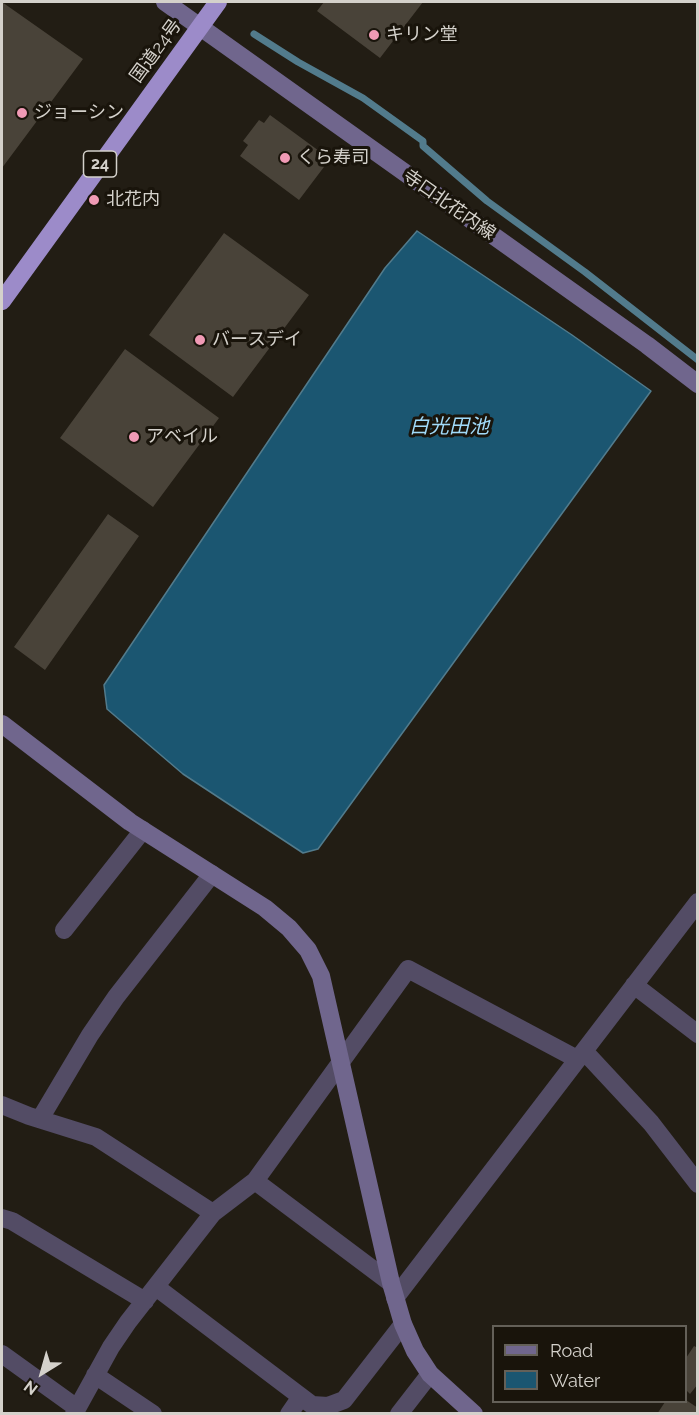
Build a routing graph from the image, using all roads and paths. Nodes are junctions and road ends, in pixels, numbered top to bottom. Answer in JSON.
{"nodes":[{"id":1,"x":165,"y":2,"type":"edge"},
{"id":2,"x":218,"y":2,"type":"edge"},
{"id":3,"x":199,"y":28,"type":"junction"},
{"id":4,"x":2,"y":301,"type":"edge"},
{"id":5,"x":698,"y":384,"type":"edge"},
{"id":6,"x":2,"y":724,"type":"edge"},
{"id":7,"x":143,"y":830,"type":"junction"},
{"id":8,"x":212,"y":874,"type":"junction"},
{"id":9,"x":698,"y":902,"type":"edge"},
{"id":10,"x":64,"y":930,"type":"dead end"},
{"id":11,"x":634,"y":985,"type":"junction"},
{"id":12,"x":698,"y":1034,"type":"edge"},
{"id":13,"x":580,"y":1055,"type":"junction"},
{"id":14,"x":339,"y":1062,"type":"junction"},
{"id":15,"x":2,"y":1105,"type":"edge"},
{"id":16,"x":40,"y":1119,"type":"junction"},
{"id":17,"x":255,"y":1181,"type":"junction"},
{"id":18,"x":698,"y":1184,"type":"edge"},
{"id":19,"x":213,"y":1213,"type":"junction"},
{"id":20,"x":2,"y":1218,"type":"edge"},
{"id":21,"x":393,"y":1291,"type":"junction"},
{"id":22,"x":151,"y":1294,"type":"junction"},
{"id":23,"x":403,"y":1324,"type":"junction"},
{"id":24,"x":2,"y":1354,"type":"edge"},
{"id":25,"x":96,"y":1374,"type":"junction"},
{"id":26,"x":430,"y":1374,"type":"junction"},
{"id":27,"x":300,"y":1398,"type":"junction"},
{"id":28,"x":75,"y":1410,"type":"edge"},
{"id":29,"x":153,"y":1413,"type":"edge"},
{"id":30,"x":289,"y":1413,"type":"edge"},
{"id":31,"x":399,"y":1413,"type":"edge"},
{"id":32,"x":474,"y":1413,"type":"edge"}],
"edges":[{"from":1,"to":3,"type":"street","name":"寺口北花内線"},
{"from":2,"to":3,"type":"highway","name":"国道24号","number":"24"},
{"from":3,"to":4,"type":"highway","name":"国道24号","number":"24"},
{"from":3,"to":5,"type":"street","name":"寺口北花内線"},
{"from":6,"to":7,"type":"street"},
{"from":7,"to":8,"type":"street"},
{"from":7,"to":10,"type":"street"},
{"from":8,"to":14,"type":"street"},
{"from":8,"to":16,"type":"street"},
{"from":9,"to":11,"type":"street"},
{"from":11,"to":12,"type":"street"},
{"from":11,"to":13,"type":"street"},
{"from":13,"to":14,"type":"street"},
{"from":13,"to":18,"type":"street"},
{"from":13,"to":21,"type":"street"},
{"from":14,"to":17,"type":"street"},
{"from":14,"to":21,"type":"street"},
{"from":15,"to":16,"type":"street"},
{"from":16,"to":19,"type":"street"},
{"from":17,"to":19,"type":"street"},
{"from":17,"to":21,"type":"street"},
{"from":19,"to":22,"type":"street"},
{"from":20,"to":22,"type":"street"},
{"from":21,"to":23,"type":"street"},
{"from":22,"to":25,"type":"street"},
{"from":22,"to":27,"type":"street"},
{"from":23,"to":26,"type":"street"},
{"from":23,"to":27,"type":"street"},
{"from":24,"to":28,"type":"street"},
{"from":25,"to":28,"type":"street"},
{"from":25,"to":29,"type":"street"},
{"from":26,"to":31,"type":"street"},
{"from":26,"to":32,"type":"street"},
{"from":27,"to":30,"type":"street"}]}
